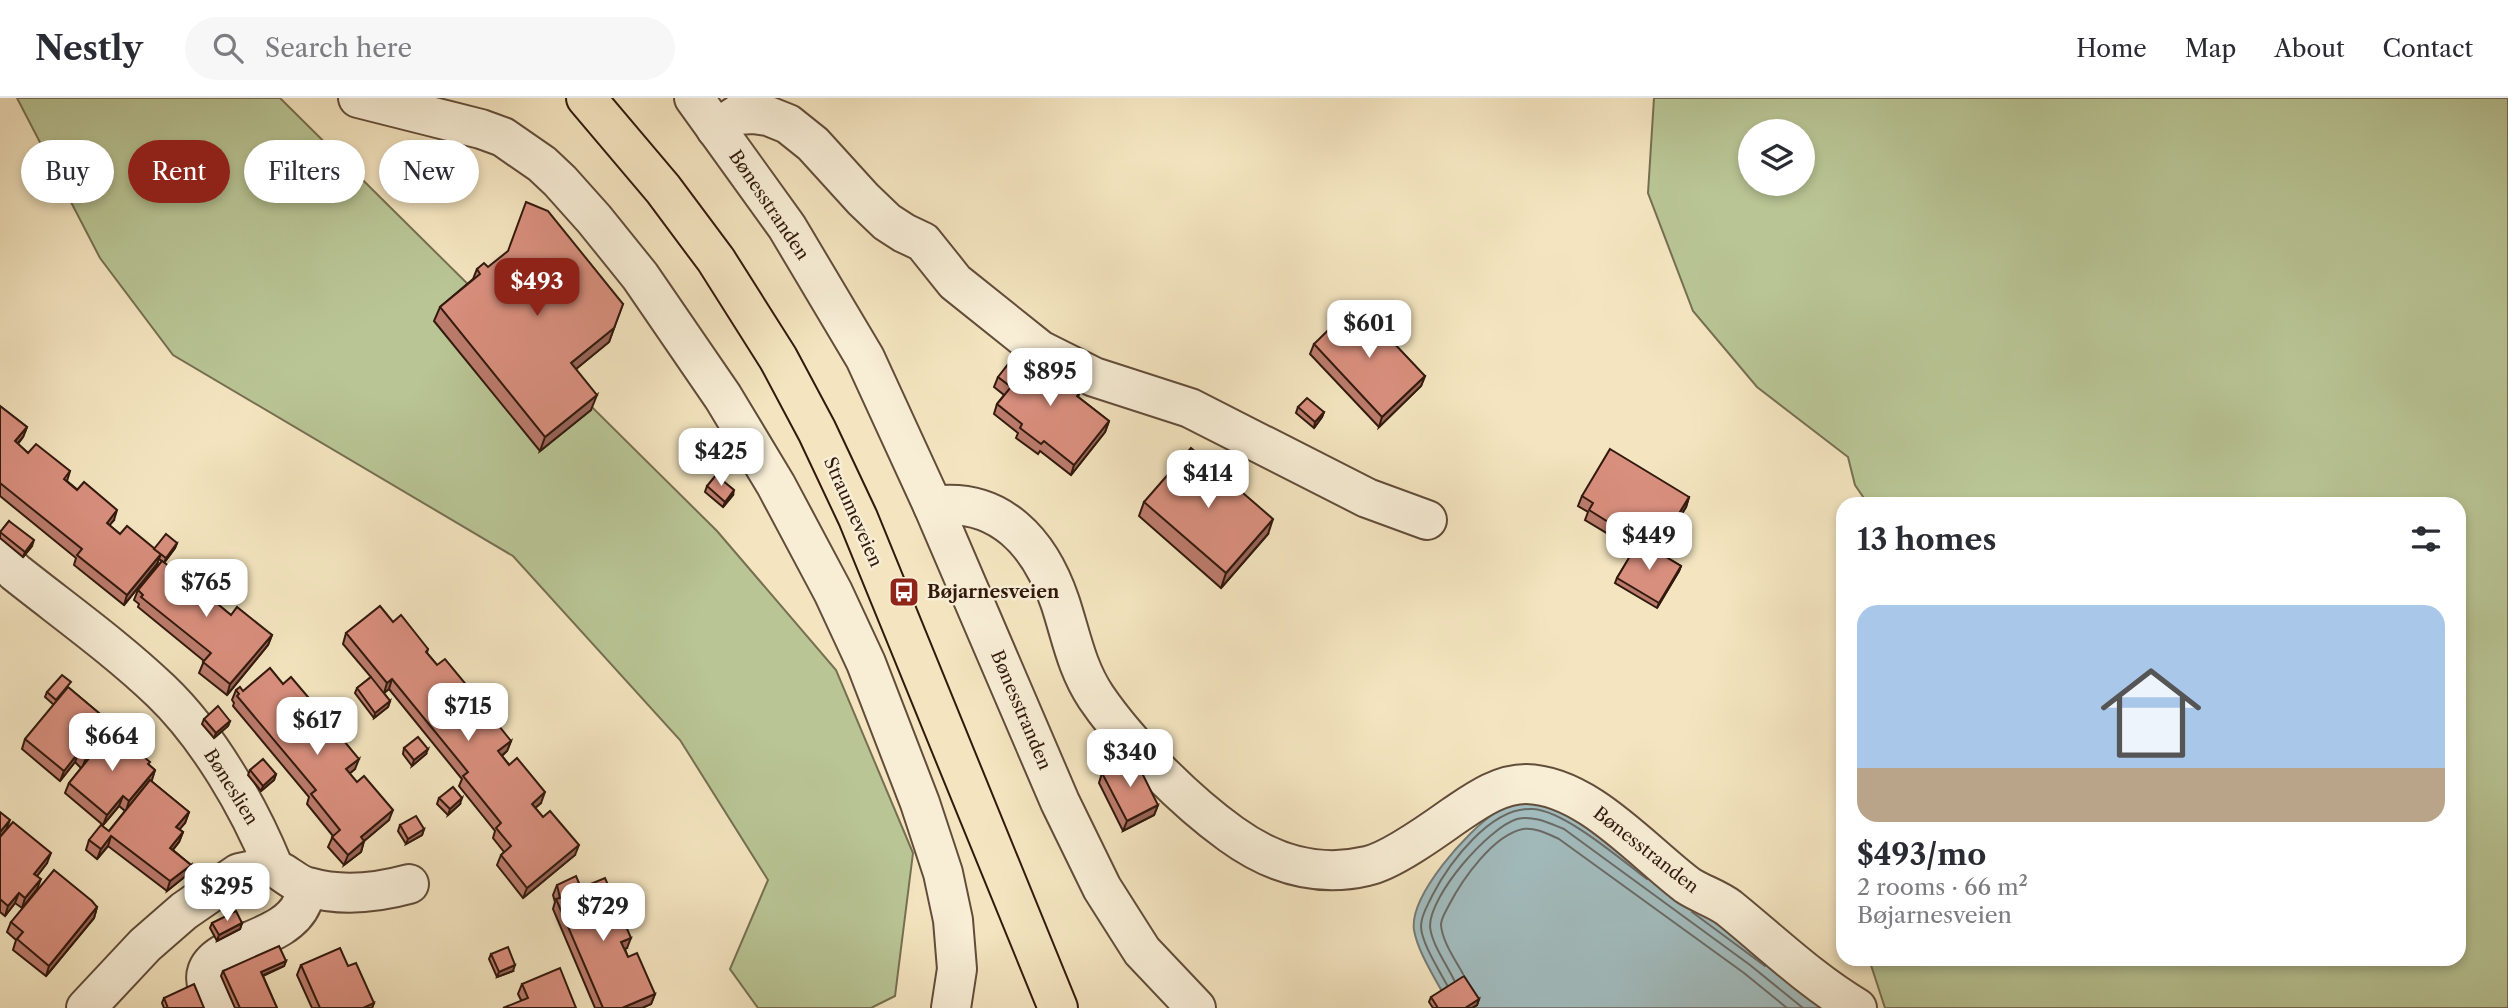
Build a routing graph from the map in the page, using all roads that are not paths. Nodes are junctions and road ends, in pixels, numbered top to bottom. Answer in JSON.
{"nodes":[{"id":1,"x":358,"y":98,"type":"edge"},
{"id":2,"x":586,"y":98,"type":"edge"},
{"id":3,"x":694,"y":98,"type":"edge"},
{"id":4,"x":716,"y":129,"type":"junction"},
{"id":5,"x":933,"y":506,"type":"junction"},
{"id":6,"x":1427,"y":520,"type":"dead end"},
{"id":7,"x":0,"y":557,"type":"edge"},
{"id":8,"x":272,"y":866,"type":"junction"},
{"id":9,"x":409,"y":884,"type":"dead end"},
{"id":10,"x":305,"y":887,"type":"junction"},
{"id":11,"x":86,"y":1008,"type":"edge"},
{"id":12,"x":218,"y":1008,"type":"edge"},
{"id":13,"x":951,"y":1008,"type":"edge"},
{"id":14,"x":1058,"y":1008,"type":"edge"},
{"id":15,"x":1196,"y":1008,"type":"edge"},
{"id":16,"x":1857,"y":1008,"type":"edge"}],
"edges":[{"from":1,"to":13,"type":"street"},
{"from":2,"to":14,"type":"main road","name":"Straumeveien"},
{"from":3,"to":4,"type":"street","name":"Bønesstranden"},
{"from":4,"to":5,"type":"street","name":"Bønesstranden"},
{"from":4,"to":6,"type":"street"},
{"from":5,"to":15,"type":"street","name":"Bønesstranden"},
{"from":5,"to":16,"type":"street","name":"Bønesstranden"},
{"from":7,"to":8,"type":"street","name":"Bøneslien"},
{"from":8,"to":10,"type":"street"},
{"from":8,"to":11,"type":"street"},
{"from":9,"to":10,"type":"street"},
{"from":10,"to":12,"type":"street"}]}
